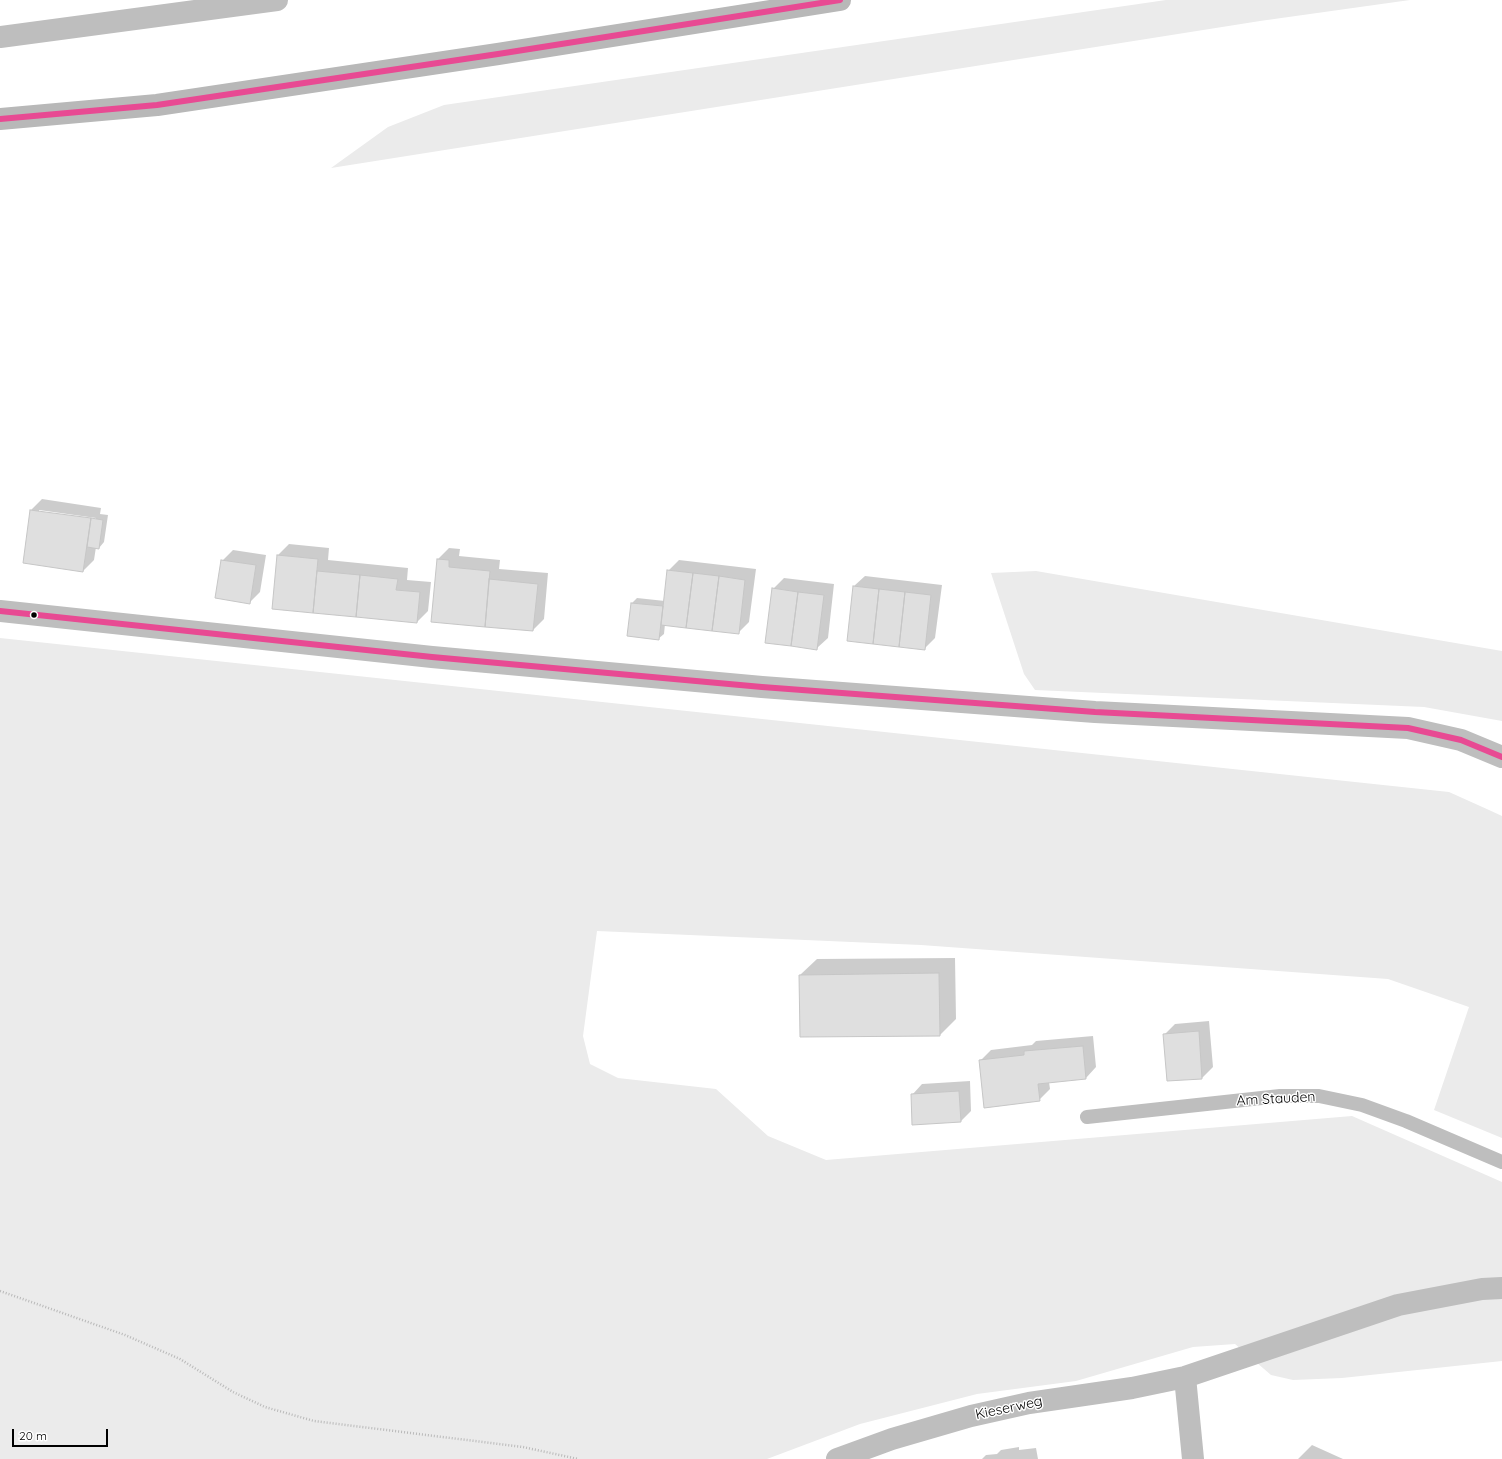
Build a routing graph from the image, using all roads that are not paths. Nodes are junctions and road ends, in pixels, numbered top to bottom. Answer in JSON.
{"nodes":[{"id":1,"x":277,"y":0,"type":"edge"},
{"id":2,"x":840,"y":0,"type":"edge"},
{"id":3,"x":0,"y":37,"type":"edge"},
{"id":4,"x":0,"y":119,"type":"edge"},
{"id":5,"x":0,"y":611,"type":"edge"},
{"id":6,"x":1502,"y":757,"type":"edge"},
{"id":7,"x":1087,"y":1117,"type":"dead end"},
{"id":8,"x":1502,"y":1162,"type":"edge"},
{"id":9,"x":1502,"y":1288,"type":"edge"},
{"id":10,"x":1185,"y":1377,"type":"junction"},
{"id":11,"x":837,"y":1459,"type":"edge"},
{"id":12,"x":1193,"y":1459,"type":"edge"}],
"edges":[{"from":1,"to":3,"type":"main road"},
{"from":2,"to":4,"type":"main road"},
{"from":5,"to":6,"type":"main road"},
{"from":7,"to":8,"type":"lane","name":"Am Stauden"},
{"from":9,"to":10,"type":"main road"},
{"from":10,"to":11,"type":"main road","name":"Kieserweg"},
{"from":10,"to":12,"type":"main road"}]}
